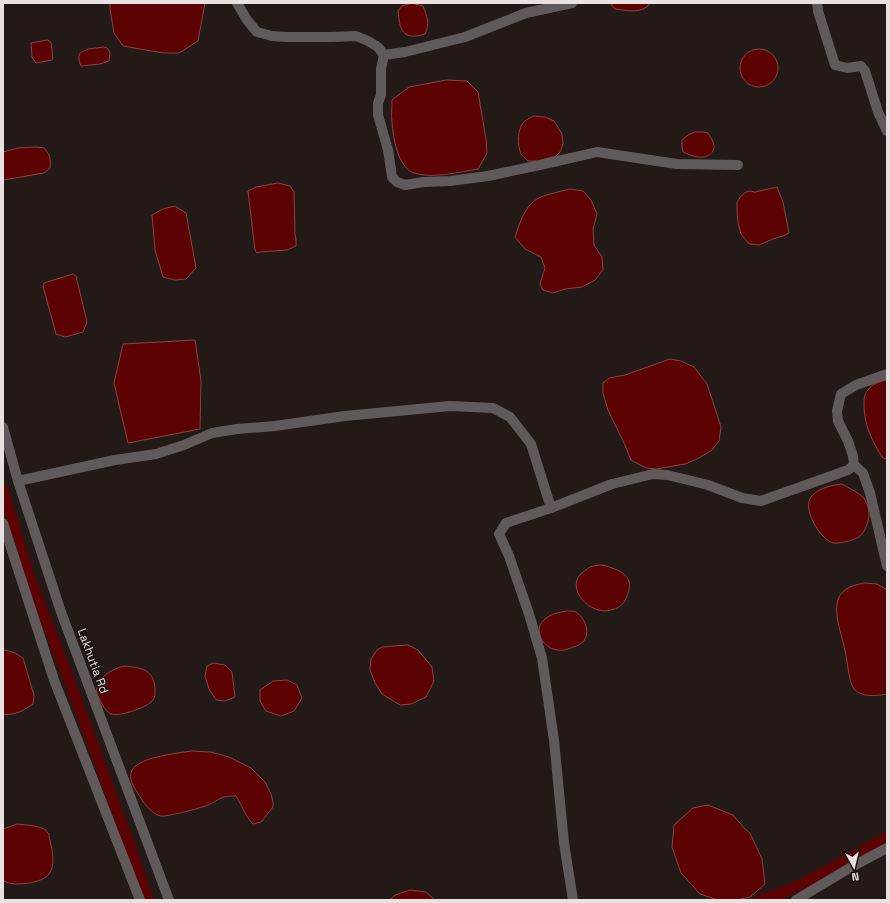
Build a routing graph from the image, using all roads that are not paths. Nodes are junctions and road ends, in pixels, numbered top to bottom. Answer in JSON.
{"nodes":[{"id":1,"x":237,"y":3,"type":"edge"},
{"id":2,"x":572,"y":3,"type":"edge"},
{"id":3,"x":817,"y":3,"type":"edge"},
{"id":4,"x":384,"y":55,"type":"junction"},
{"id":5,"x":887,"y":131,"type":"edge"},
{"id":6,"x":738,"y":165,"type":"dead end"},
{"id":7,"x":887,"y":374,"type":"edge"},
{"id":8,"x":3,"y":427,"type":"edge"},
{"id":9,"x":854,"y":465,"type":"junction"},
{"id":10,"x":18,"y":481,"type":"junction"},
{"id":11,"x":551,"y":508,"type":"junction"},
{"id":12,"x":3,"y":523,"type":"edge"},
{"id":13,"x":887,"y":566,"type":"edge"},
{"id":14,"x":887,"y":848,"type":"edge"},
{"id":15,"x":140,"y":900,"type":"edge"},
{"id":16,"x":169,"y":900,"type":"edge"},
{"id":17,"x":573,"y":900,"type":"edge"},
{"id":18,"x":796,"y":900,"type":"edge"}],
"edges":[{"from":1,"to":4,"type":"street"},
{"from":2,"to":4,"type":"street"},
{"from":3,"to":5,"type":"street"},
{"from":4,"to":6,"type":"street"},
{"from":7,"to":9,"type":"street"},
{"from":8,"to":10,"type":"street","name":"Lakhutia Rd"},
{"from":9,"to":11,"type":"street"},
{"from":9,"to":13,"type":"street"},
{"from":10,"to":11,"type":"street"},
{"from":10,"to":16,"type":"street","name":"Lakhutia Rd"},
{"from":11,"to":17,"type":"street"},
{"from":12,"to":15,"type":"street"},
{"from":14,"to":18,"type":"street"}]}
